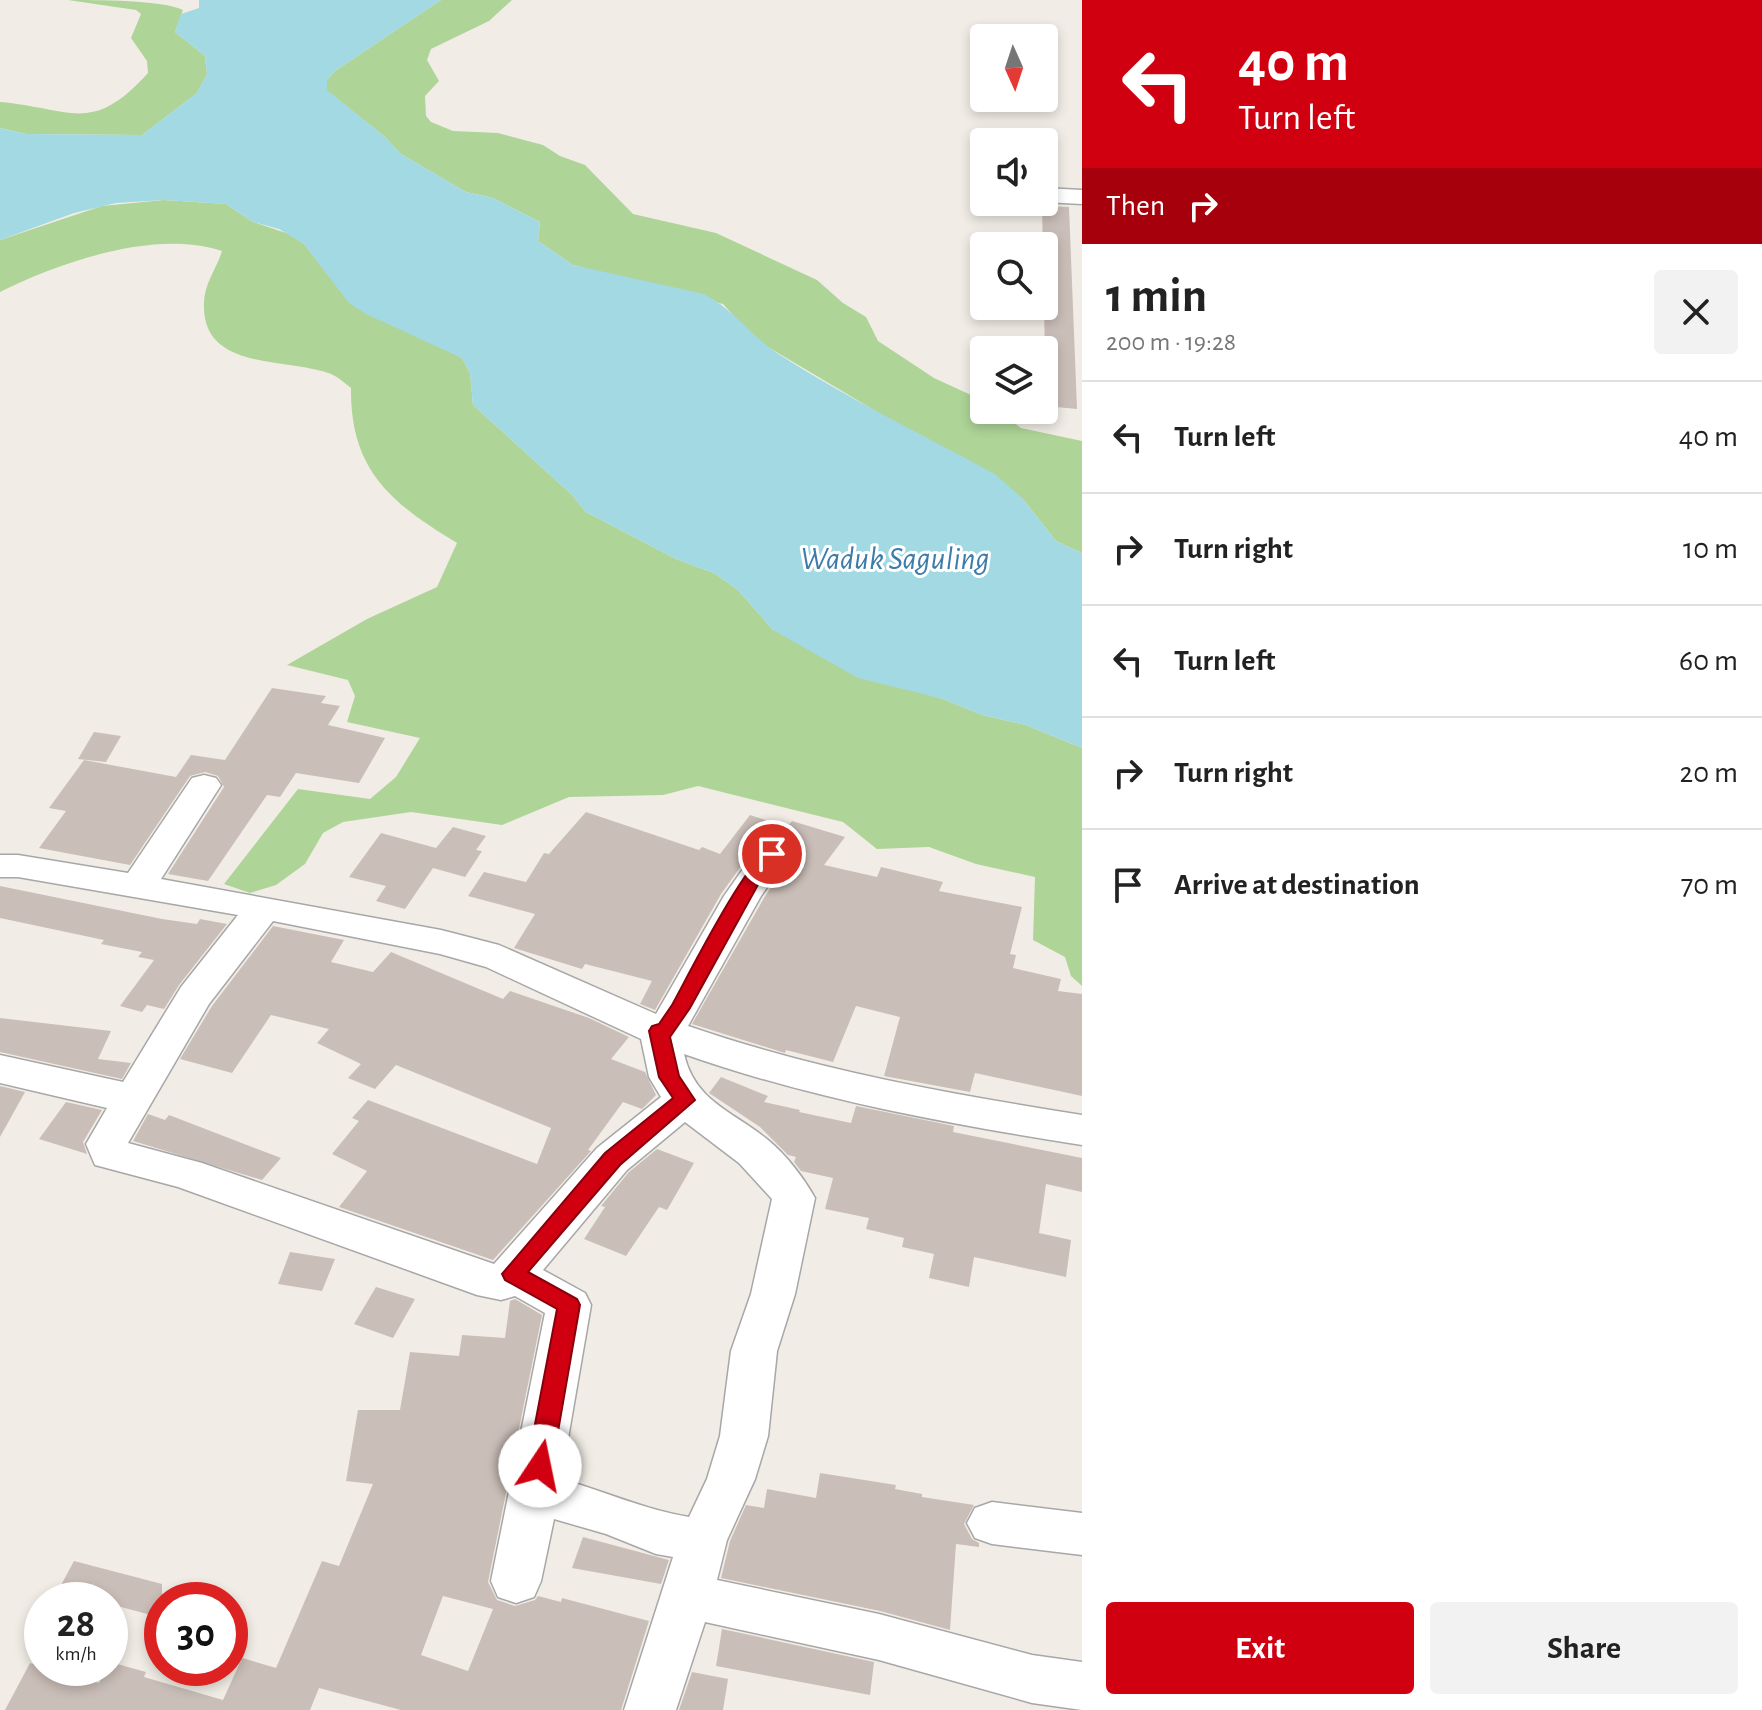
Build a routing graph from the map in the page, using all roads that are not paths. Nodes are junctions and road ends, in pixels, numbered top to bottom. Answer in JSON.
{"nodes":[{"id":1,"x":1058,"y":196,"type":"edge"},
{"id":2,"x":1082,"y":197,"type":"edge"},
{"id":3,"x":204,"y":785,"type":"dead end"},
{"id":4,"x":772,"y":854,"type":"dead end"},
{"id":5,"x":0,"y":866,"type":"edge"},
{"id":6,"x":137,"y":888,"type":"junction"},
{"id":7,"x":264,"y":908,"type":"junction"},
{"id":8,"x":661,"y":1032,"type":"junction"},
{"id":9,"x":0,"y":1069,"type":"edge"},
{"id":10,"x":133,"y":1099,"type":"junction"},
{"id":11,"x":684,"y":1100,"type":"junction"},
{"id":12,"x":1082,"y":1130,"type":"edge"},
{"id":13,"x":513,"y":1274,"type":"junction"},
{"id":14,"x":534,"y":1496,"type":"junction"},
{"id":15,"x":992,"y":1523,"type":"dead end"},
{"id":16,"x":1082,"y":1534,"type":"edge"},
{"id":17,"x":702,"y":1540,"type":"junction"},
{"id":18,"x":516,"y":1581,"type":"dead end"},
{"id":19,"x":688,"y":1596,"type":"junction"},
{"id":20,"x":1082,"y":1686,"type":"edge"},
{"id":21,"x":650,"y":1710,"type":"edge"}],
"edges":[{"from":1,"to":2,"type":"street"},
{"from":3,"to":6,"type":"street"},
{"from":4,"to":8,"type":"street"},
{"from":5,"to":6,"type":"street"},
{"from":6,"to":7,"type":"street"},
{"from":7,"to":8,"type":"street"},
{"from":7,"to":10,"type":"street"},
{"from":8,"to":11,"type":"street"},
{"from":8,"to":12,"type":"street"},
{"from":9,"to":10,"type":"street"},
{"from":10,"to":13,"type":"street"},
{"from":11,"to":13,"type":"street"},
{"from":11,"to":17,"type":"street"},
{"from":13,"to":14,"type":"street"},
{"from":14,"to":17,"type":"street"},
{"from":14,"to":18,"type":"street"},
{"from":15,"to":16,"type":"street"},
{"from":17,"to":19,"type":"street"},
{"from":19,"to":20,"type":"street"},
{"from":19,"to":21,"type":"street"}]}
